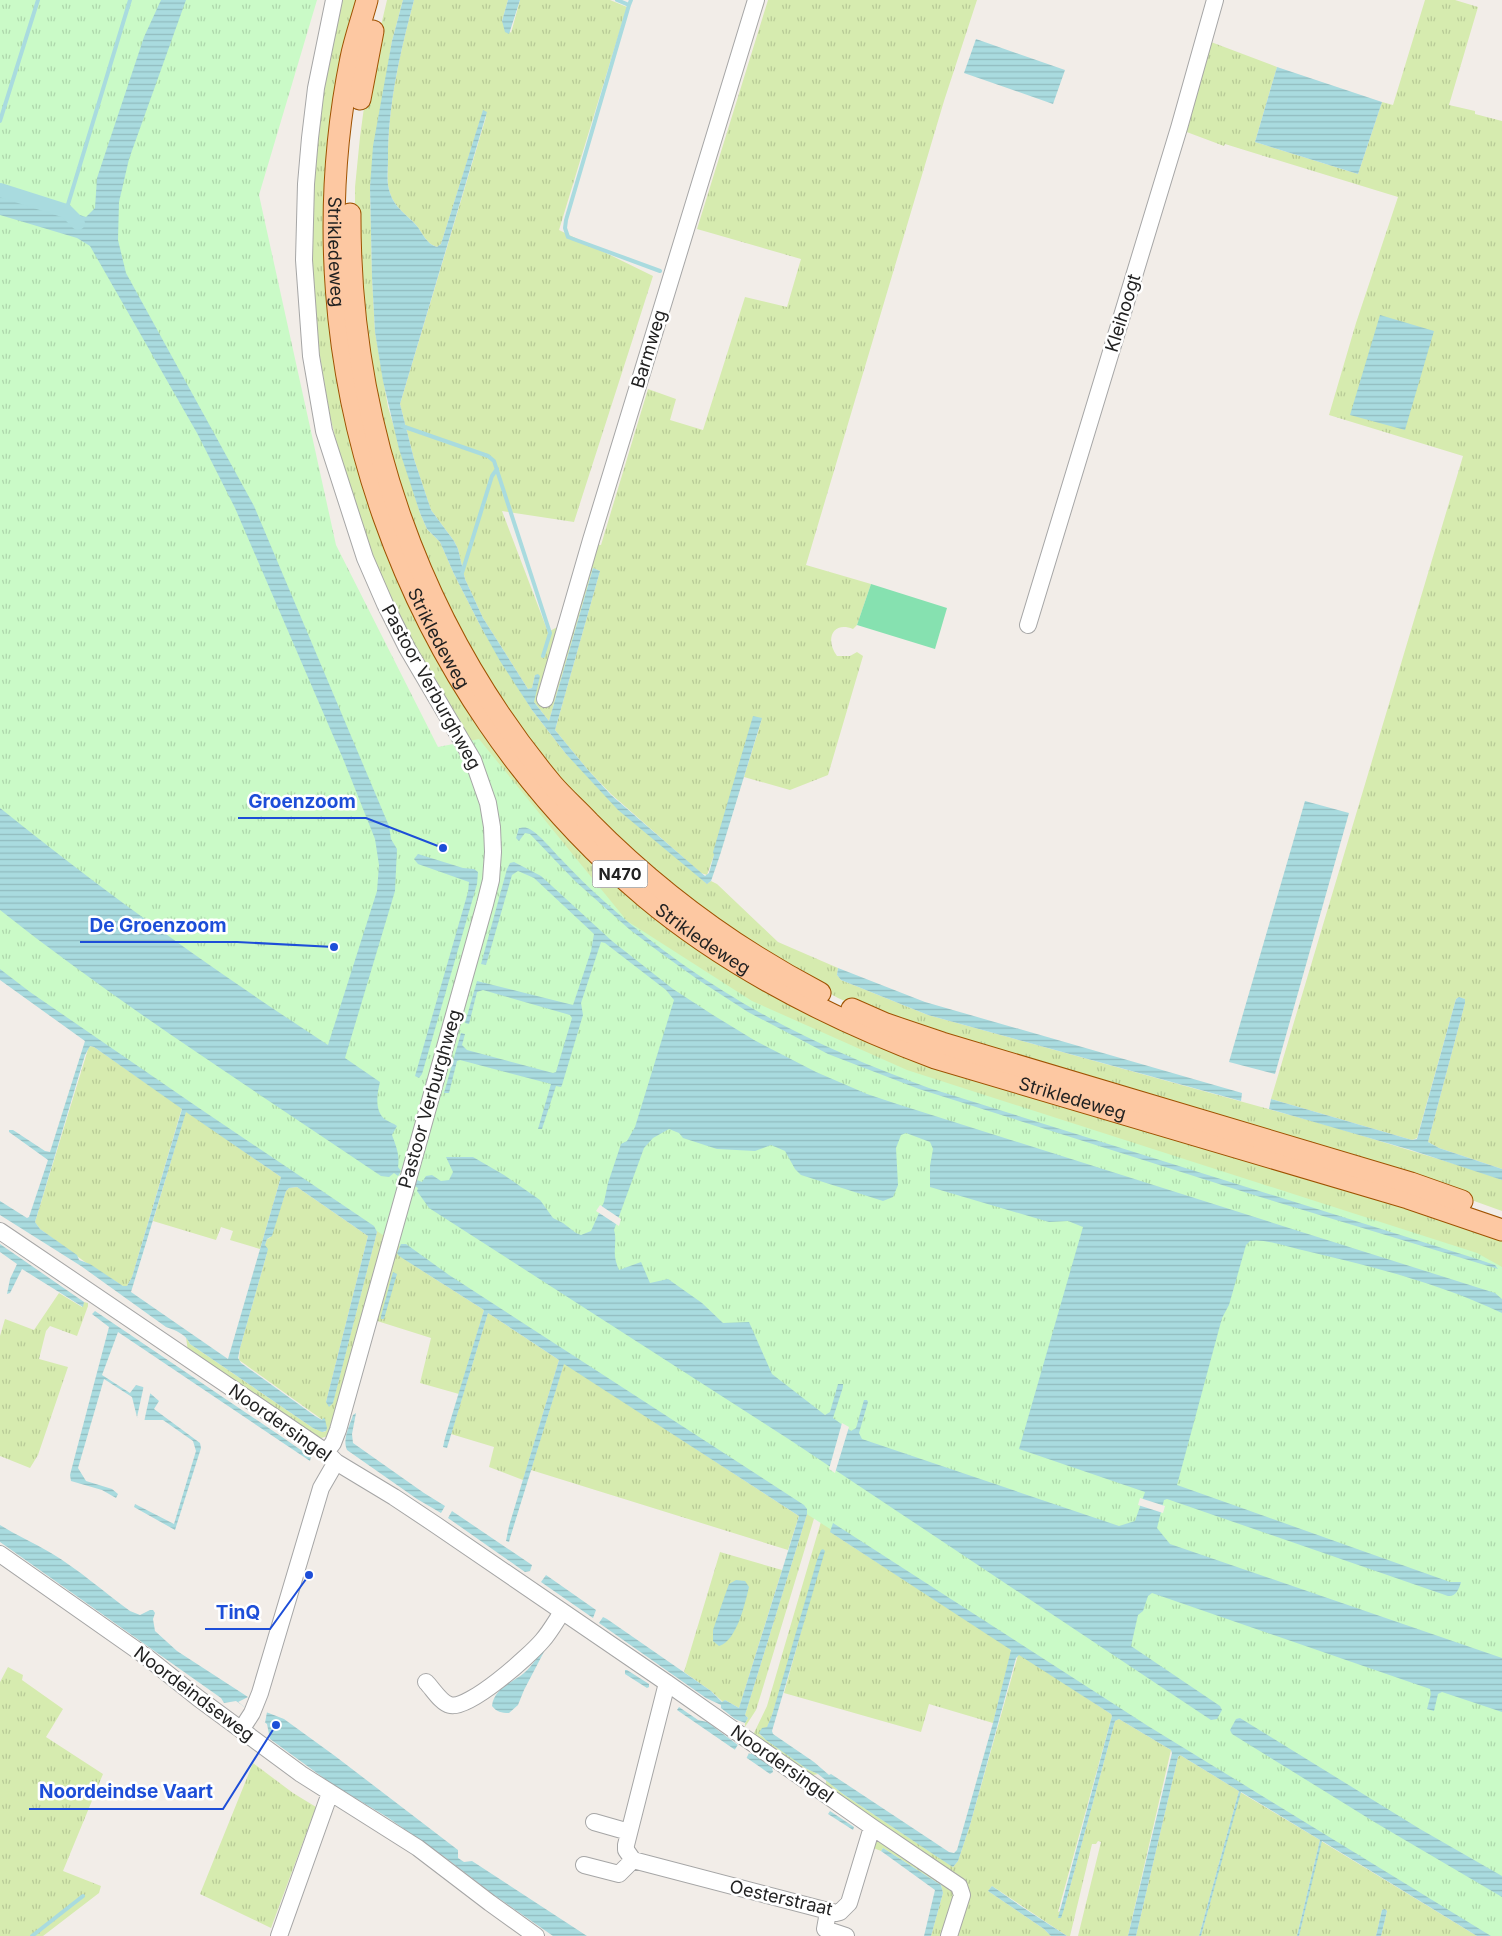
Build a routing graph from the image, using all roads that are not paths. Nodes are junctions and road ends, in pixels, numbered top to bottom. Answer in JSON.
{"nodes":[{"id":1,"x":334,"y":0,"type":"edge"},
{"id":2,"x":367,"y":0,"type":"edge"},
{"id":3,"x":381,"y":0,"type":"edge"},
{"id":4,"x":756,"y":0,"type":"edge"},
{"id":5,"x":1215,"y":0,"type":"edge"},
{"id":6,"x":1028,"y":625,"type":"dead end"},
{"id":7,"x":545,"y":699,"type":"dead end"},
{"id":8,"x":1502,"y":1215,"type":"edge"},
{"id":9,"x":1502,"y":1230,"type":"edge"},
{"id":10,"x":0,"y":1231,"type":"edge"},
{"id":11,"x":331,"y":1457,"type":"junction"},
{"id":12,"x":0,"y":1554,"type":"edge"},
{"id":13,"x":562,"y":1612,"type":"junction"},
{"id":14,"x":426,"y":1682,"type":"dead end"},
{"id":15,"x":667,"y":1683,"type":"junction"},
{"id":16,"x":241,"y":1730,"type":"junction"},
{"id":17,"x":328,"y":1799,"type":"junction"},
{"id":18,"x":594,"y":1822,"type":"dead end"},
{"id":19,"x":872,"y":1827,"type":"junction"},
{"id":20,"x":629,"y":1832,"type":"junction"},
{"id":21,"x":633,"y":1860,"type":"junction"},
{"id":22,"x":584,"y":1865,"type":"dead end"},
{"id":23,"x":828,"y":1912,"type":"junction"},
{"id":24,"x":279,"y":1936,"type":"edge"},
{"id":25,"x":536,"y":1936,"type":"edge"},
{"id":26,"x":846,"y":1936,"type":"edge"},
{"id":27,"x":949,"y":1936,"type":"edge"}],
"edges":[{"from":1,"to":11,"type":"street","name":"Pastoor Verburghweg"},
{"from":2,"to":9,"type":"main road","name":"Strikledeweg","number":"N470"},
{"from":3,"to":8,"type":"main road","name":"Strikledeweg","number":"N470"},
{"from":4,"to":7,"type":"street","name":"Barmweg"},
{"from":5,"to":6,"type":"street","name":"Kleihoogt"},
{"from":10,"to":11,"type":"street","name":"Noordersingel"},
{"from":11,"to":13,"type":"street","name":"Noordersingel"},
{"from":11,"to":16,"type":"street","name":"Pastoor Verburghweg"},
{"from":12,"to":16,"type":"street","name":"Noordeindseweg"},
{"from":13,"to":14,"type":"street"},
{"from":13,"to":15,"type":"street","name":"Noordersingel"},
{"from":15,"to":19,"type":"street","name":"Noordersingel"},
{"from":15,"to":20,"type":"street"},
{"from":16,"to":17,"type":"street","name":"Noordeindseweg"},
{"from":17,"to":24,"type":"street"},
{"from":17,"to":25,"type":"street","name":"Noordeindseweg"},
{"from":18,"to":20,"type":"street"},
{"from":19,"to":23,"type":"street","name":"Oesterstraat"},
{"from":19,"to":27,"type":"street","name":"Noordersingel"},
{"from":20,"to":21,"type":"street"},
{"from":21,"to":22,"type":"street"},
{"from":21,"to":23,"type":"street","name":"Oesterstraat"},
{"from":23,"to":26,"type":"street"}]}
